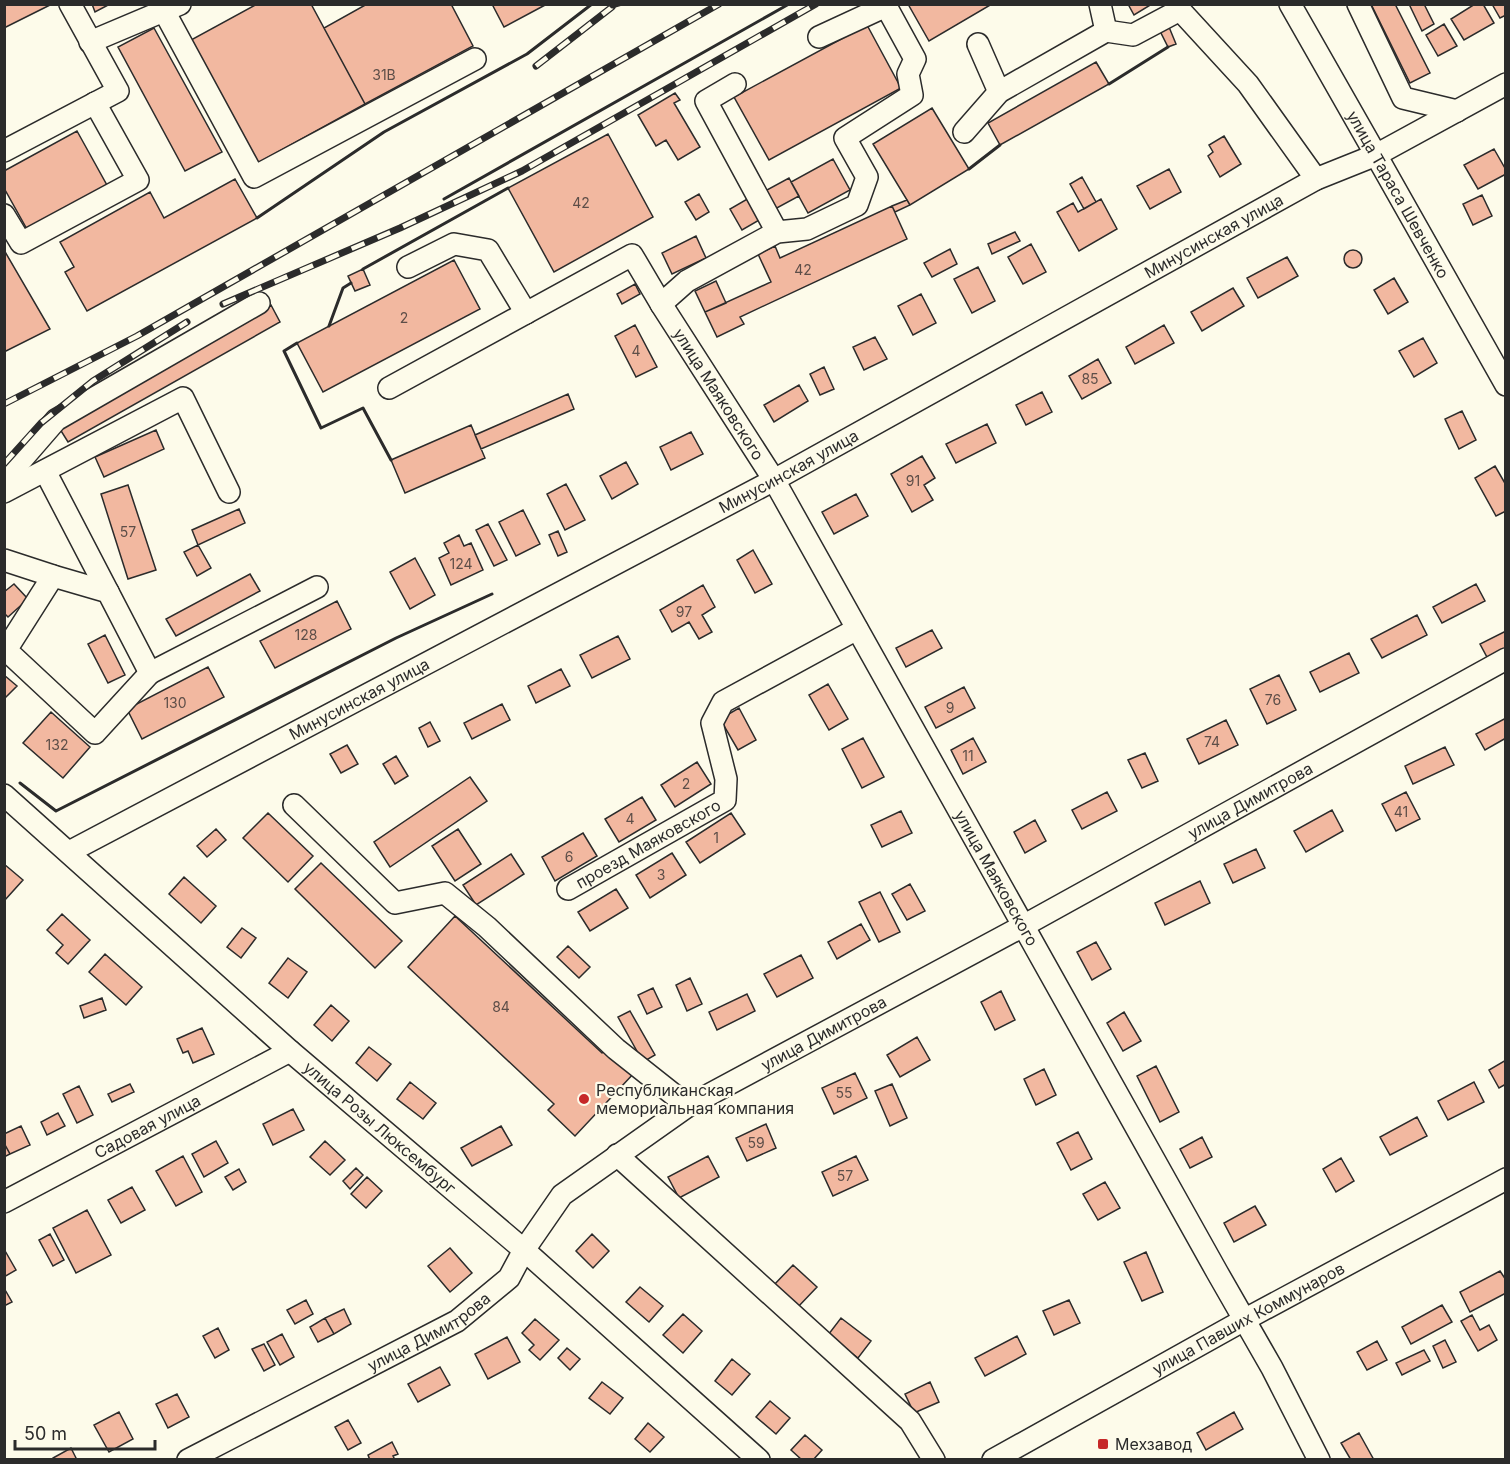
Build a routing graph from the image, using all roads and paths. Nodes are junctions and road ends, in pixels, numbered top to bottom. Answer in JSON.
{"nodes":[{"id":1,"x":70,"y":4,"type":"edge"},
{"id":2,"x":1100,"y":4,"type":"edge"},
{"id":3,"x":1290,"y":4,"type":"edge"},
{"id":4,"x":1358,"y":4,"type":"edge"},
{"id":5,"x":1179,"y":7,"type":"edge"},
{"id":6,"x":172,"y":8,"type":"edge"},
{"id":7,"x":1106,"y":31,"type":"junction"},
{"id":8,"x":819,"y":37,"type":"dead end"},
{"id":9,"x":90,"y":42,"type":"junction"},
{"id":10,"x":978,"y":44,"type":"dead end"},
{"id":11,"x":475,"y":59,"type":"dead end"},
{"id":12,"x":735,"y":84,"type":"dead end"},
{"id":13,"x":1506,"y":84,"type":"edge"},
{"id":14,"x":999,"y":92,"type":"junction"},
{"id":15,"x":94,"y":103,"type":"junction"},
{"id":16,"x":1457,"y":111,"type":"junction"},
{"id":17,"x":964,"y":132,"type":"dead end"},
{"id":18,"x":4,"y":151,"type":"edge"},
{"id":19,"x":1376,"y":155,"type":"junction"},
{"id":20,"x":1316,"y":179,"type":"junction"},
{"id":21,"x":4,"y":215,"type":"edge"},
{"id":22,"x":777,"y":232,"type":"junction"},
{"id":23,"x":408,"y":267,"type":"dead end"},
{"id":24,"x":258,"y":303,"type":"dead end"},
{"id":25,"x":661,"y":304,"type":"junction"},
{"id":26,"x":526,"y":313,"type":"junction"},
{"id":27,"x":1506,"y":386,"type":"edge"},
{"id":28,"x":389,"y":388,"type":"dead end"},
{"id":29,"x":45,"y":471,"type":"junction"},
{"id":30,"x":4,"y":480,"type":"edge"},
{"id":31,"x":774,"y":480,"type":"junction"},
{"id":32,"x":4,"y":492,"type":"edge"},
{"id":33,"x":229,"y":492,"type":"dead end"},
{"id":34,"x":4,"y":560,"type":"edge"},
{"id":35,"x":53,"y":576,"type":"junction"},
{"id":36,"x":317,"y":587,"type":"dead end"},
{"id":37,"x":108,"y":592,"type":"junction"},
{"id":38,"x":857,"y":629,"type":"junction"},
{"id":39,"x":1506,"y":659,"type":"edge"},
{"id":40,"x":150,"y":673,"type":"junction"},
{"id":41,"x":4,"y":795,"type":"edge"},
{"id":42,"x":294,"y":805,"type":"dead end"},
{"id":43,"x":69,"y":852,"type":"junction"},
{"id":44,"x":568,"y":889,"type":"dead end"},
{"id":45,"x":1023,"y":926,"type":"junction"},
{"id":46,"x":290,"y":1051,"type":"junction"},
{"id":47,"x":688,"y":1106,"type":"junction"},
{"id":48,"x":617,"y":1155,"type":"junction"},
{"id":49,"x":1506,"y":1179,"type":"edge"},
{"id":50,"x":4,"y":1202,"type":"edge"},
{"id":51,"x":524,"y":1250,"type":"junction"},
{"id":52,"x":1244,"y":1320,"type":"junction"},
{"id":53,"x":188,"y":1460,"type":"edge"},
{"id":54,"x":759,"y":1460,"type":"edge"},
{"id":55,"x":934,"y":1460,"type":"edge"},
{"id":56,"x":993,"y":1460,"type":"edge"},
{"id":57,"x":1319,"y":1460,"type":"edge"}],
"edges":[{"from":1,"to":9,"type":"street"},
{"from":2,"to":7,"type":"street"},
{"from":3,"to":19,"type":"street","name":"улица Тараса Шевченко"},
{"from":4,"to":16,"type":"street"},
{"from":5,"to":7,"type":"street"},
{"from":5,"to":20,"type":"street"},
{"from":6,"to":9,"type":"street"},
{"from":6,"to":11,"type":"street"},
{"from":7,"to":14,"type":"street"},
{"from":8,"to":22,"type":"street"},
{"from":9,"to":15,"type":"street"},
{"from":10,"to":14,"type":"street"},
{"from":12,"to":22,"type":"street"},
{"from":13,"to":16,"type":"street","name":"Минусинская улица"},
{"from":14,"to":17,"type":"street"},
{"from":15,"to":18,"type":"street"},
{"from":15,"to":21,"type":"street"},
{"from":16,"to":19,"type":"street","name":"Минусинская улица"},
{"from":19,"to":20,"type":"street","name":"Минусинская улица"},
{"from":19,"to":27,"type":"street","name":"улица Тараса Шевченко"},
{"from":20,"to":31,"type":"street","name":"Минусинская улица"},
{"from":22,"to":25,"type":"street"},
{"from":23,"to":26,"type":"street"},
{"from":24,"to":30,"type":"street"},
{"from":25,"to":26,"type":"street","name":"улица Маяковского"},
{"from":25,"to":31,"type":"street","name":"улица Маяковского"},
{"from":26,"to":28,"type":"street"},
{"from":29,"to":32,"type":"street"},
{"from":29,"to":33,"type":"street"},
{"from":29,"to":37,"type":"street"},
{"from":31,"to":38,"type":"street","name":"улица Маяковского"},
{"from":31,"to":43,"type":"street","name":"Минусинская улица"},
{"from":34,"to":35,"type":"street"},
{"from":35,"to":37,"type":"street"},
{"from":35,"to":40,"type":"street"},
{"from":36,"to":40,"type":"street"},
{"from":37,"to":40,"type":"street"},
{"from":38,"to":44,"type":"street","name":"проезд Маяковского"},
{"from":38,"to":45,"type":"street","name":"улица Маяковского"},
{"from":39,"to":45,"type":"street","name":"улица Димитрова"},
{"from":41,"to":43,"type":"street","name":"улица Розы Люксембург"},
{"from":42,"to":47,"type":"street"},
{"from":43,"to":46,"type":"street","name":"улица Розы Люксембург"},
{"from":45,"to":47,"type":"street","name":"улица Димитрова"},
{"from":45,"to":52,"type":"street","name":"улица Маяковского"},
{"from":46,"to":50,"type":"street","name":"Садовая улица"},
{"from":46,"to":51,"type":"street","name":"улица Розы Люксембург"},
{"from":47,"to":48,"type":"street","name":"улица Димитрова"},
{"from":48,"to":51,"type":"street","name":"улица Димитрова"},
{"from":48,"to":55,"type":"street"},
{"from":49,"to":52,"type":"street","name":"улица Павших Коммунаров"},
{"from":51,"to":53,"type":"street","name":"улица Димитрова"},
{"from":51,"to":54,"type":"street","name":"улица Розы Люксембург"},
{"from":52,"to":56,"type":"street","name":"улица Павших Коммунаров"},
{"from":52,"to":57,"type":"street","name":"улица Маяковского"}]}
